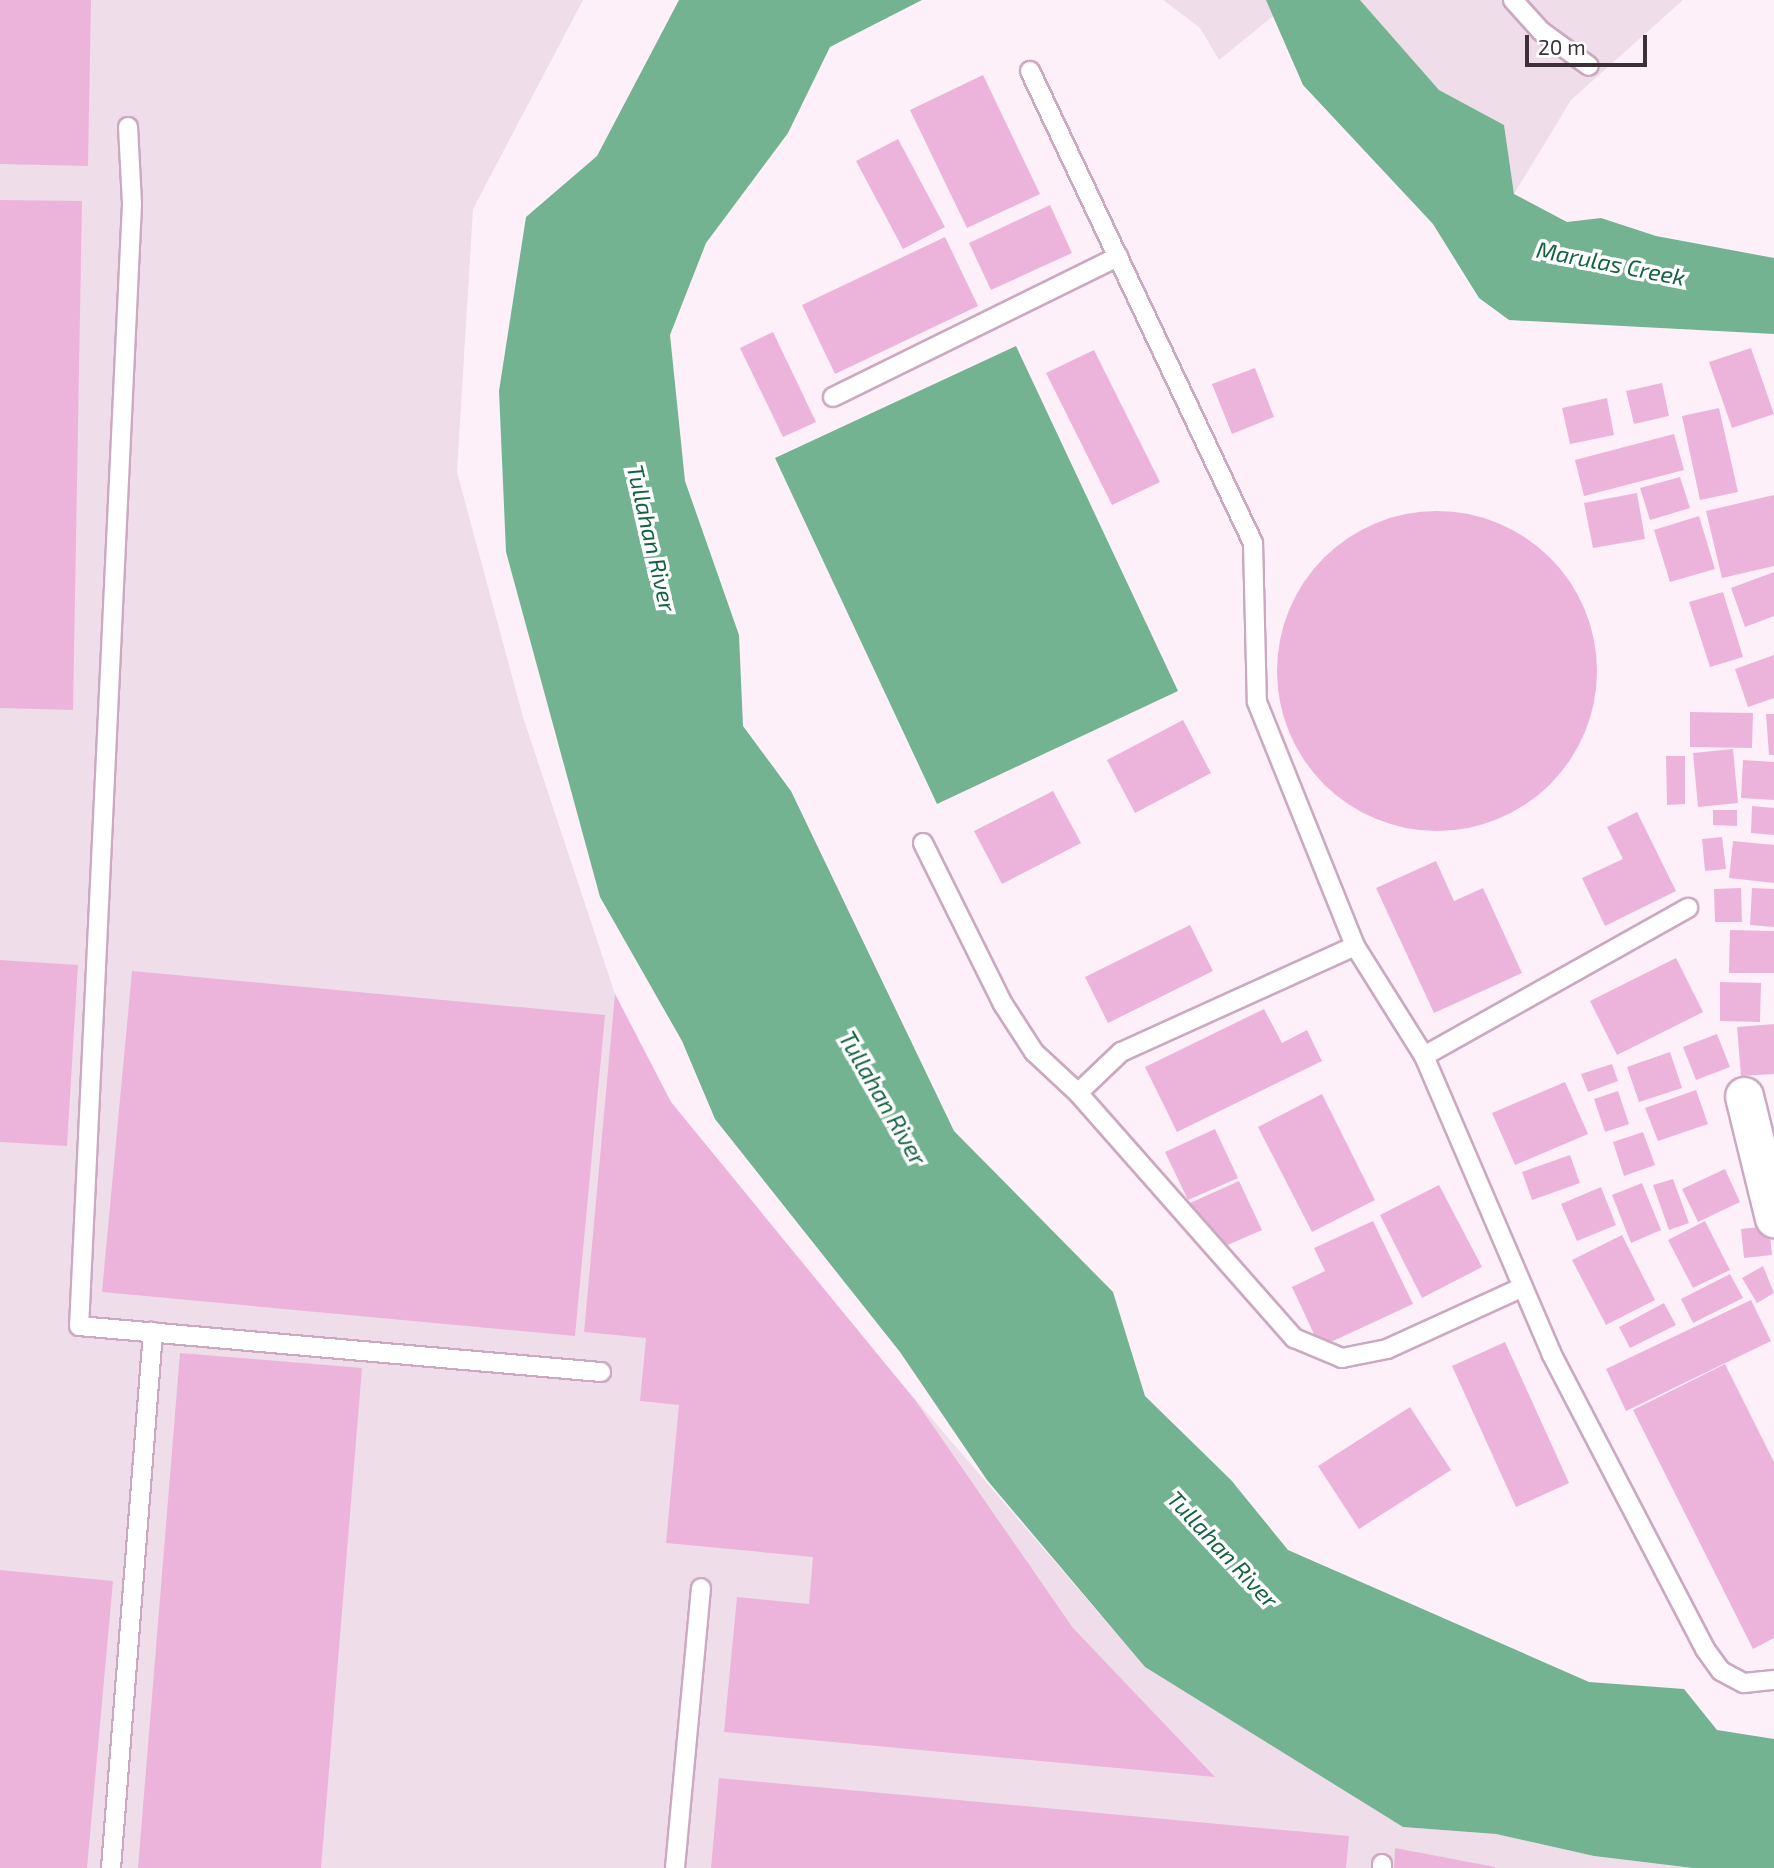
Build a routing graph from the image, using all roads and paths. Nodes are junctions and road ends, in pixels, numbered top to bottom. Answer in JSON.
{"nodes":[{"id":1,"x":1513,"y":0,"type":"edge"},
{"id":2,"x":1589,"y":66,"type":"dead end"},
{"id":3,"x":1030,"y":71,"type":"dead end"},
{"id":4,"x":128,"y":127,"type":"dead end"},
{"id":5,"x":1118,"y":257,"type":"junction"},
{"id":6,"x":833,"y":397,"type":"dead end"},
{"id":7,"x":923,"y":844,"type":"dead end"},
{"id":8,"x":1688,"y":908,"type":"dead end"},
{"id":9,"x":1355,"y":946,"type":"junction"},
{"id":10,"x":1424,"y":1056,"type":"junction"},
{"id":11,"x":1078,"y":1093,"type":"junction"},
{"id":12,"x":1744,"y":1096,"type":"dead end"},
{"id":13,"x":1774,"y":1218,"type":"edge"},
{"id":14,"x":1523,"y":1287,"type":"junction"},
{"id":15,"x":153,"y":1332,"type":"junction"},
{"id":16,"x":601,"y":1372,"type":"dead end"},
{"id":17,"x":701,"y":1588,"type":"dead end"},
{"id":18,"x":1774,"y":1680,"type":"edge"},
{"id":19,"x":111,"y":1868,"type":"edge"},
{"id":20,"x":676,"y":1868,"type":"edge"}],
"edges":[{"from":1,"to":2,"type":"lane"},
{"from":3,"to":5,"type":"lane"},
{"from":4,"to":15,"type":"lane"},
{"from":5,"to":6,"type":"lane"},
{"from":5,"to":9,"type":"lane"},
{"from":7,"to":11,"type":"lane"},
{"from":8,"to":10,"type":"lane"},
{"from":9,"to":10,"type":"lane"},
{"from":9,"to":11,"type":"lane"},
{"from":10,"to":14,"type":"lane"},
{"from":11,"to":14,"type":"lane"},
{"from":12,"to":13,"type":"street"},
{"from":14,"to":18,"type":"lane"},
{"from":15,"to":16,"type":"lane"},
{"from":15,"to":19,"type":"lane"},
{"from":17,"to":20,"type":"lane"}]}
